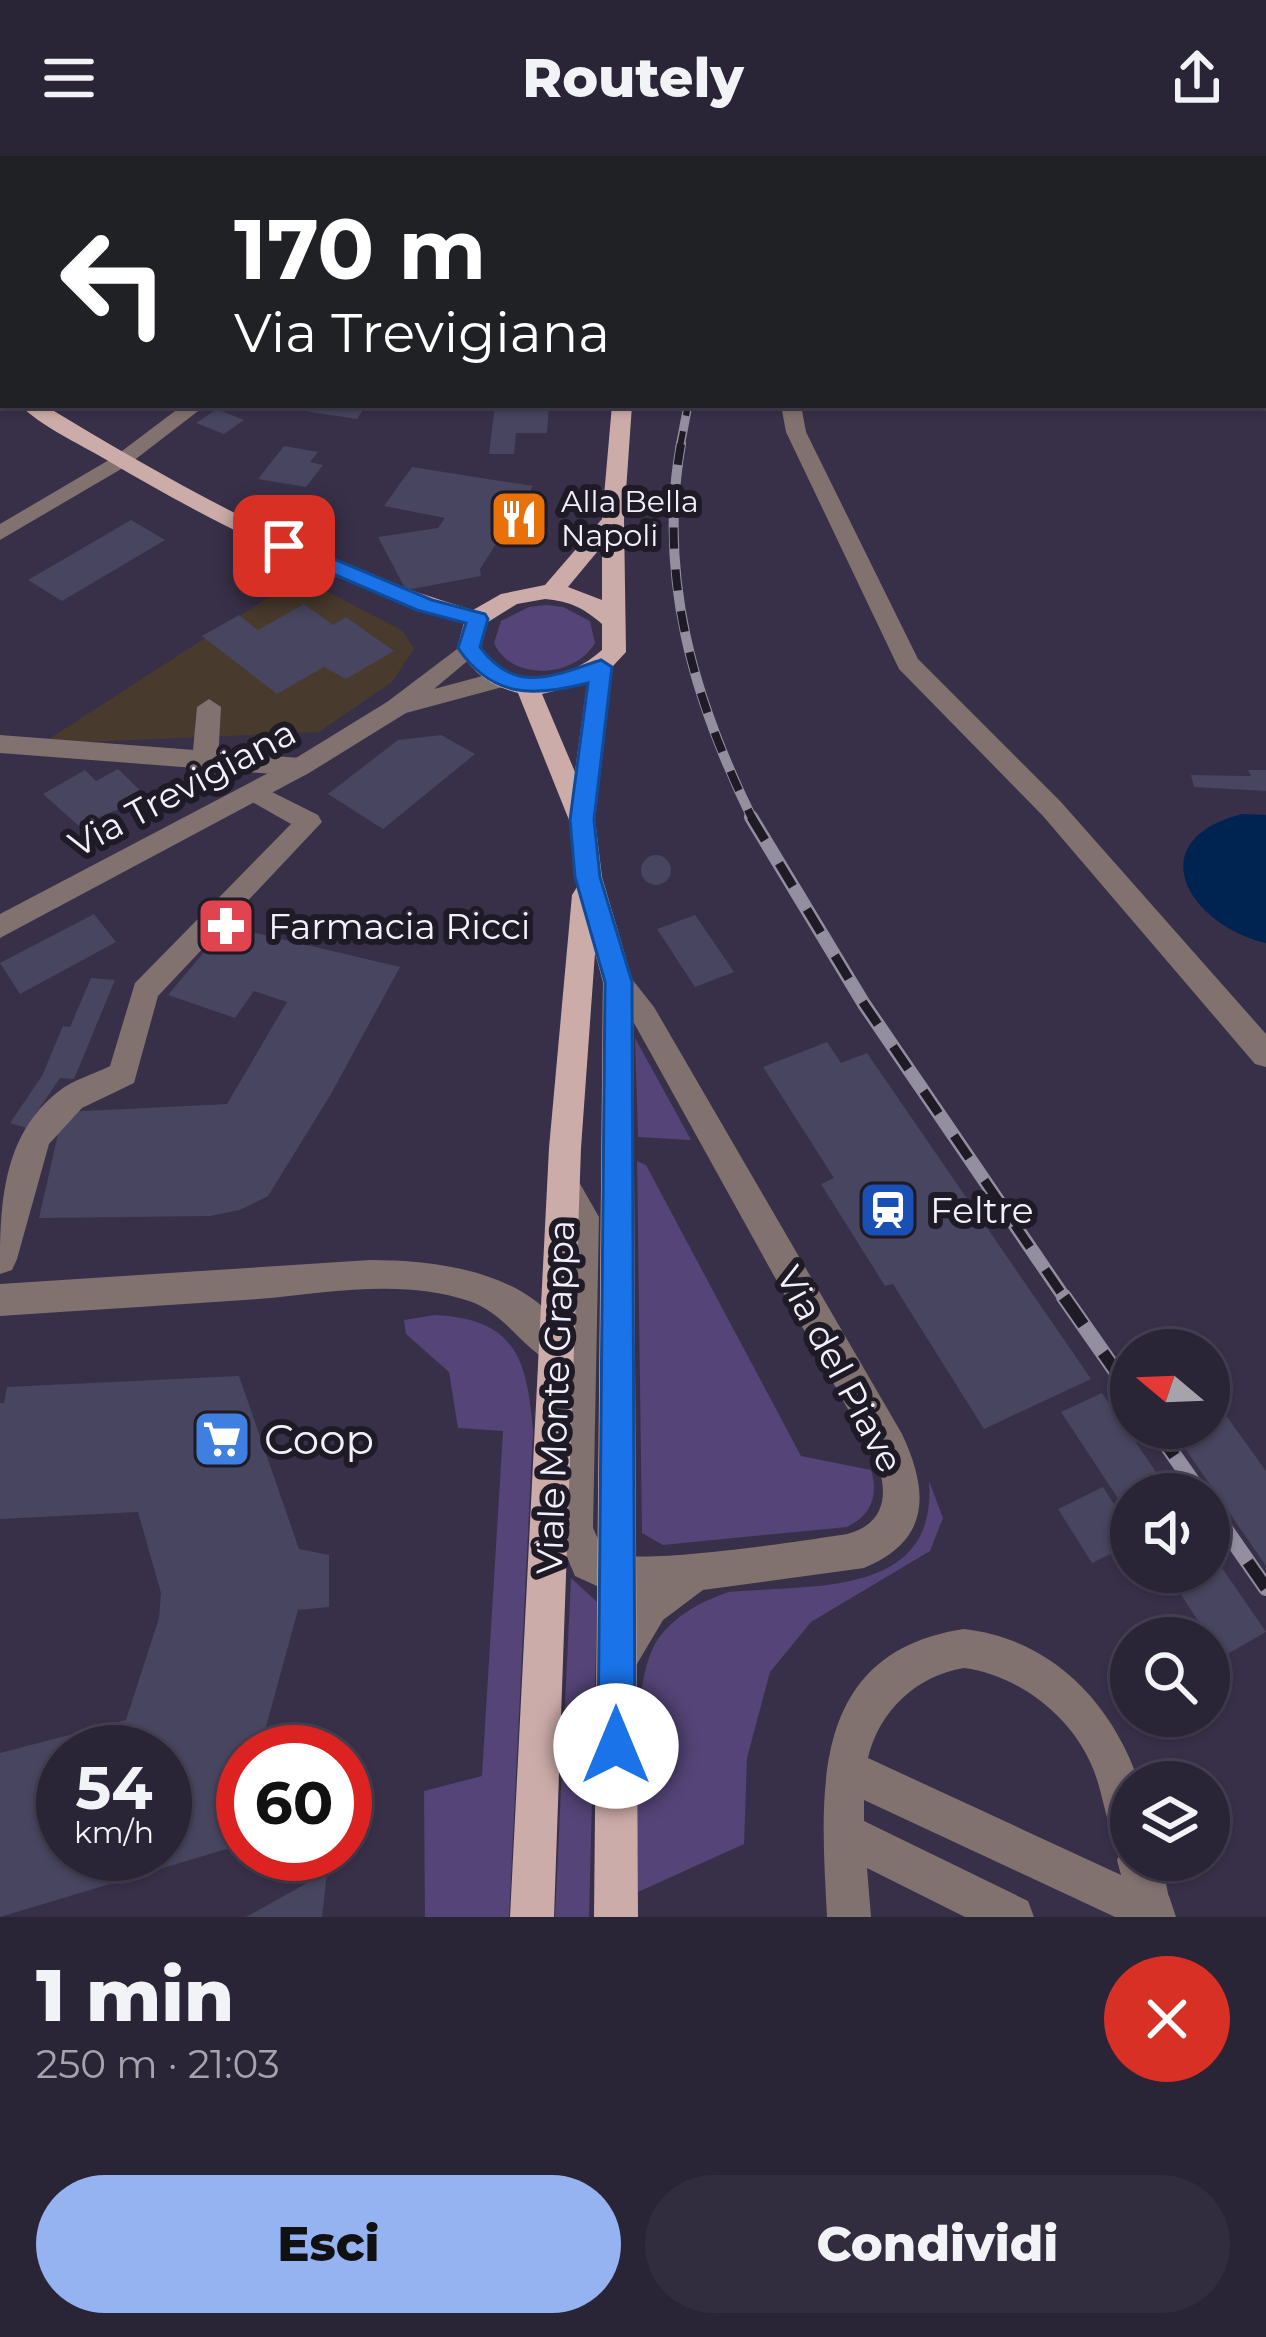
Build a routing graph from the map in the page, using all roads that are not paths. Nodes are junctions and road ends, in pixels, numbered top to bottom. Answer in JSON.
{"nodes":[{"id":1,"x":36,"y":408,"type":"edge"},
{"id":2,"x":192,"y":408,"type":"edge"},
{"id":3,"x":622,"y":408,"type":"edge"},
{"id":4,"x":791,"y":408,"type":"edge"},
{"id":5,"x":121,"y":461,"type":"junction"},
{"id":6,"x":0,"y":506,"type":"edge"},
{"id":7,"x":34,"y":513,"type":"junction"},
{"id":8,"x":613,"y":520,"type":"junction"},
{"id":9,"x":0,"y":533,"type":"edge"},
{"id":10,"x":551,"y":592,"type":"junction"},
{"id":11,"x":477,"y":619,"type":"junction"},
{"id":12,"x":612,"y":620,"type":"junction"},
{"id":13,"x":469,"y":648,"type":"junction"},
{"id":14,"x":601,"y":667,"type":"junction"},
{"id":15,"x":514,"y":682,"type":"junction"},
{"id":16,"x":209,"y":706,"type":"dead end"},
{"id":17,"x":396,"y":708,"type":"junction"},
{"id":18,"x":12,"y":747,"type":"edge"},
{"id":19,"x":205,"y":761,"type":"junction"},
{"id":20,"x":300,"y":767,"type":"junction"},
{"id":21,"x":254,"y":792,"type":"junction"},
{"id":22,"x":582,"y":820,"type":"junction"},
{"id":23,"x":588,"y":877,"type":"junction"},
{"id":24,"x":0,"y":927,"type":"edge"},
{"id":25,"x":618,"y":982,"type":"junction"},
{"id":26,"x":1266,"y":1055,"type":"edge"},
{"id":27,"x":564,"y":1185,"type":"junction"},
{"id":28,"x":0,"y":1259,"type":"edge"},
{"id":29,"x":0,"y":1300,"type":"edge"},
{"id":30,"x":557,"y":1349,"type":"junction"},
{"id":31,"x":699,"y":1569,"type":"junction"},
{"id":32,"x":617,"y":1575,"type":"junction"},
{"id":33,"x":617,"y":1660,"type":"junction"},
{"id":34,"x":847,"y":1770,"type":"junction"},
{"id":35,"x":1110,"y":1770,"type":"edge"},
{"id":36,"x":846,"y":1835,"type":"junction"},
{"id":37,"x":1144,"y":1881,"type":"edge"},
{"id":38,"x":858,"y":1912,"type":"edge"},
{"id":39,"x":1153,"y":1915,"type":"edge"},
{"id":40,"x":532,"y":1917,"type":"edge"},
{"id":41,"x":616,"y":1917,"type":"edge"},
{"id":42,"x":1012,"y":1917,"type":"edge"}],
"edges":[{"from":1,"to":5,"type":"main road"},
{"from":2,"to":5,"type":"street"},
{"from":3,"to":8,"type":"main road"},
{"from":4,"to":26,"type":"street"},
{"from":5,"to":7,"type":"street"},
{"from":5,"to":11,"type":"main road"},
{"from":6,"to":7,"type":"street"},
{"from":7,"to":9,"type":"street"},
{"from":8,"to":10,"type":"main road"},
{"from":8,"to":12,"type":"main road"},
{"from":10,"to":11,"type":"main road"},
{"from":10,"to":12,"type":"main road"},
{"from":11,"to":13,"type":"main road"},
{"from":12,"to":14,"type":"main road"},
{"from":13,"to":15,"type":"main road"},
{"from":13,"to":17,"type":"street","name":"Via Trevigiana"},
{"from":14,"to":15,"type":"main road","name":"Via Trevigiana"},
{"from":14,"to":22,"type":"main road","name":"Viale Monte Grappa"},
{"from":15,"to":17,"type":"street","name":"Via Trevigiana"},
{"from":15,"to":22,"type":"main road","name":"Viale Monte Grappa"},
{"from":16,"to":19,"type":"street"},
{"from":17,"to":20,"type":"street","name":"Via Trevigiana"},
{"from":18,"to":19,"type":"street"},
{"from":19,"to":20,"type":"street"},
{"from":20,"to":21,"type":"street","name":"Via Trevigiana"},
{"from":21,"to":24,"type":"street","name":"Via Trevigiana"},
{"from":21,"to":28,"type":"street"},
{"from":22,"to":23,"type":"main road","name":"Viale Monte Grappa"},
{"from":23,"to":25,"type":"main road","name":"Viale Monte Grappa"},
{"from":23,"to":27,"type":"main road","name":"Viale Monte Grappa"},
{"from":25,"to":31,"type":"street","name":"Via del Piave"},
{"from":25,"to":32,"type":"main road","name":"Viale Monte Grappa"},
{"from":27,"to":30,"type":"main road","name":"Viale Monte Grappa"},
{"from":27,"to":32,"type":"street"},
{"from":29,"to":30,"type":"street"},
{"from":30,"to":40,"type":"main road","name":"Viale Monte Grappa"},
{"from":31,"to":32,"type":"street","name":"Via del Piave"},
{"from":31,"to":33,"type":"street"},
{"from":32,"to":33,"type":"main road","name":"Viale Monte Grappa"},
{"from":33,"to":41,"type":"main road","name":"Viale Monte Grappa"},
{"from":34,"to":35,"type":"street"},
{"from":34,"to":36,"type":"street"},
{"from":34,"to":39,"type":"street"},
{"from":36,"to":38,"type":"street"},
{"from":36,"to":42,"type":"street"},
{"from":37,"to":39,"type":"street"}]}
